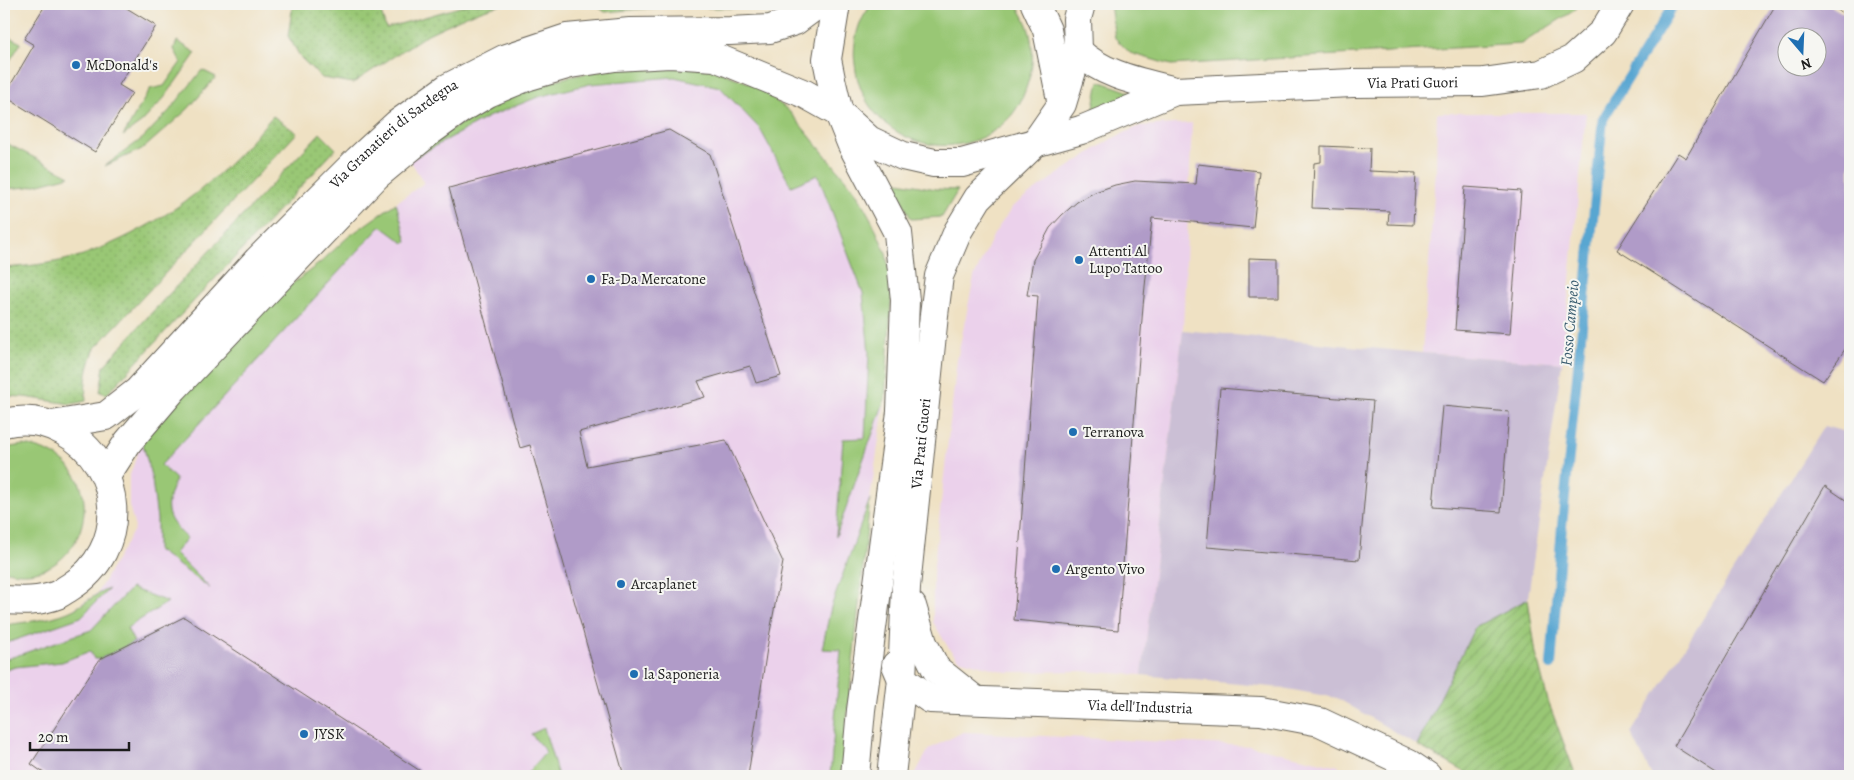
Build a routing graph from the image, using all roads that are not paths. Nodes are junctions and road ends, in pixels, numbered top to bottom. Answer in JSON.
{"nodes":[{"id":1,"x":818,"y":4,"type":"edge"},
{"id":2,"x":836,"y":4,"type":"edge"},
{"id":3,"x":1035,"y":4,"type":"edge"},
{"id":4,"x":1081,"y":4,"type":"edge"},
{"id":5,"x":1620,"y":4,"type":"edge"},
{"id":6,"x":1078,"y":51,"type":"junction"},
{"id":7,"x":1175,"y":91,"type":"junction"},
{"id":8,"x":1062,"y":104,"type":"junction"},
{"id":9,"x":839,"y":113,"type":"junction"},
{"id":10,"x":1035,"y":143,"type":"junction"},
{"id":11,"x":901,"y":412,"type":"junction"},
{"id":12,"x":4,"y":423,"type":"edge"},
{"id":13,"x":52,"y":425,"type":"junction"},
{"id":14,"x":106,"y":476,"type":"junction"},
{"id":15,"x":906,"y":588,"type":"junction"},
{"id":16,"x":17,"y":601,"type":"edge"},
{"id":17,"x":4,"y":612,"type":"edge"},
{"id":18,"x":902,"y":679,"type":"junction"},
{"id":19,"x":975,"y":700,"type":"junction"},
{"id":20,"x":855,"y":776,"type":"edge"},
{"id":21,"x":890,"y":776,"type":"edge"},
{"id":22,"x":1427,"y":776,"type":"edge"}],
"edges":[{"from":1,"to":13,"type":"street","name":"Via Granatieri di Sardegna"},
{"from":2,"to":9,"type":"street","name":"Via Prati Guori"},
{"from":3,"to":8,"type":"street"},
{"from":4,"to":6,"type":"street","name":"Via Prati Guori"},
{"from":5,"to":7,"type":"street","name":"Via Prati Guori"},
{"from":6,"to":7,"type":"street","name":"Via Prati Guori"},
{"from":6,"to":8,"type":"street","name":"Via Prati Guori"},
{"from":7,"to":10,"type":"street","name":"Via Prati Guori"},
{"from":8,"to":10,"type":"street","name":"Via Prati Guori"},
{"from":9,"to":10,"type":"street"},
{"from":9,"to":11,"type":"street","name":"Via Prati Guori"},
{"from":9,"to":14,"type":"street"},
{"from":10,"to":15,"type":"street","name":"Via Prati Guori"},
{"from":11,"to":18,"type":"street"},
{"from":11,"to":20,"type":"street","name":"Via Prati Guori"},
{"from":12,"to":13,"type":"street","name":"Via Granatieri di Sardegna"},
{"from":13,"to":14,"type":"street","name":"Via Granatieri di Sardegna"},
{"from":14,"to":16,"type":"street","name":"Via Granatieri di Sardegna"},
{"from":15,"to":18,"type":"street","name":"Via Prati Guori"},
{"from":15,"to":19,"type":"street"},
{"from":16,"to":17,"type":"street","name":"Via Granatieri di Sardegna"},
{"from":18,"to":19,"type":"street","name":"Via dell'Industria"},
{"from":18,"to":21,"type":"street","name":"Via Prati Guori"},
{"from":19,"to":22,"type":"street","name":"Via dell'Industria"}]}
